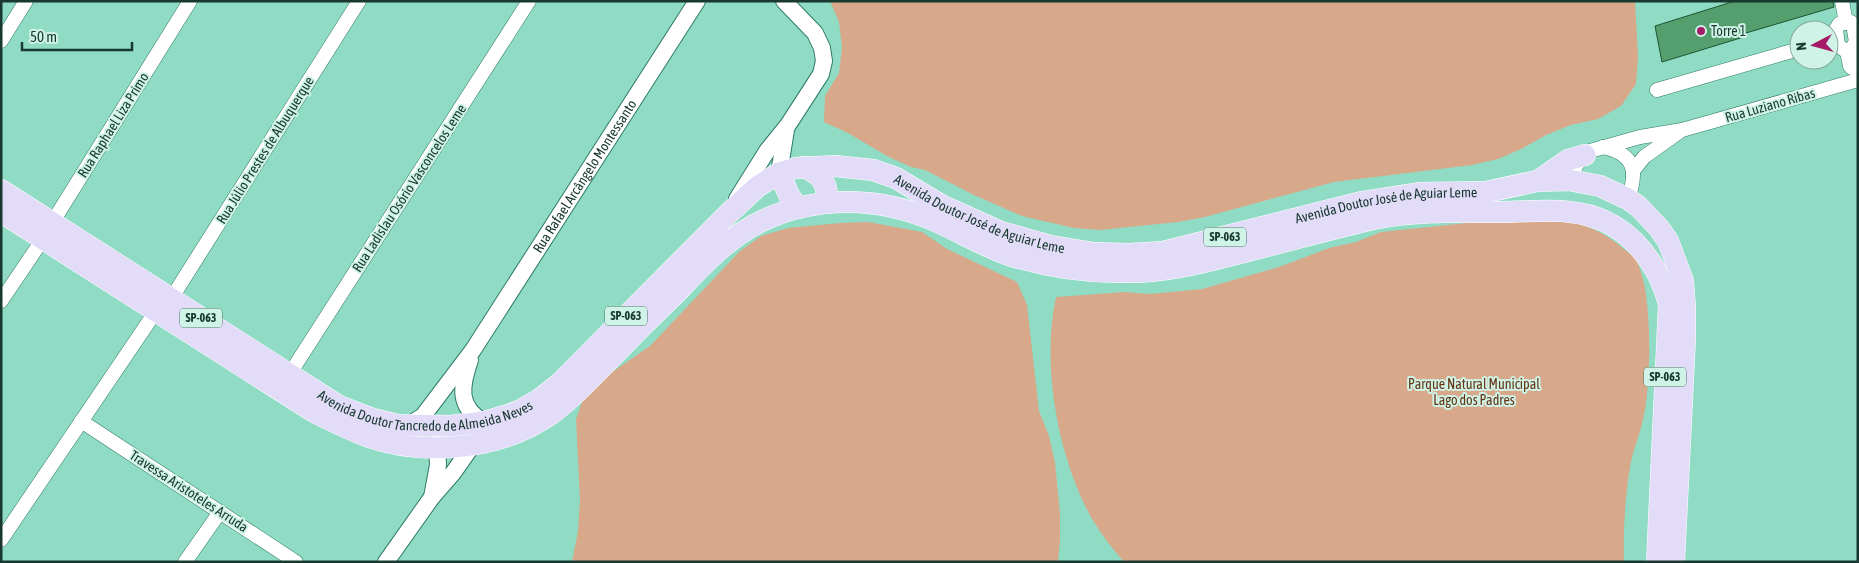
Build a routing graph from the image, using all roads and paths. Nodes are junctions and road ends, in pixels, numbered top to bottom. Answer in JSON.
{"nodes":[{"id":1,"x":26,"y":1,"type":"edge"},
{"id":2,"x":190,"y":1,"type":"edge"},
{"id":3,"x":359,"y":1,"type":"edge"},
{"id":4,"x":530,"y":1,"type":"edge"},
{"id":5,"x":697,"y":1,"type":"edge"},
{"id":6,"x":784,"y":1,"type":"edge"},
{"id":7,"x":1842,"y":1,"type":"edge"},
{"id":8,"x":1846,"y":23,"type":"junction"},
{"id":9,"x":1839,"y":24,"type":"edge"},
{"id":10,"x":1,"y":41,"type":"edge"},
{"id":11,"x":1839,"y":45,"type":"edge"},
{"id":12,"x":1789,"y":52,"type":"edge"},
{"id":13,"x":1855,"y":77,"type":"edge"},
{"id":14,"x":1657,"y":90,"type":"dead end"},
{"id":15,"x":788,"y":126,"type":"junction"},
{"id":16,"x":1682,"y":130,"type":"junction"},
{"id":17,"x":1594,"y":151,"type":"junction"},
{"id":18,"x":790,"y":166,"type":"junction"},
{"id":19,"x":1634,"y":171,"type":"junction"},
{"id":20,"x":1569,"y":180,"type":"junction"},
{"id":21,"x":1537,"y":182,"type":"junction"},
{"id":22,"x":1,"y":190,"type":"edge"},
{"id":23,"x":1628,"y":199,"type":"junction"},
{"id":24,"x":826,"y":202,"type":"junction"},
{"id":25,"x":798,"y":208,"type":"junction"},
{"id":26,"x":1,"y":212,"type":"edge"},
{"id":27,"x":1575,"y":212,"type":"junction"},
{"id":28,"x":727,"y":215,"type":"junction"},
{"id":29,"x":1601,"y":220,"type":"junction"},
{"id":30,"x":48,"y":231,"type":"junction"},
{"id":31,"x":1,"y":301,"type":"edge"},
{"id":32,"x":163,"y":305,"type":"junction"},
{"id":33,"x":472,"y":350,"type":"junction"},
{"id":34,"x":289,"y":375,"type":"junction"},
{"id":35,"x":81,"y":421,"type":"junction"},
{"id":36,"x":484,"y":422,"type":"junction"},
{"id":37,"x":410,"y":425,"type":"junction"},
{"id":38,"x":450,"y":426,"type":"junction"},
{"id":39,"x":472,"y":446,"type":"junction"},
{"id":40,"x":437,"y":447,"type":"junction"},
{"id":41,"x":432,"y":497,"type":"junction"},
{"id":42,"x":220,"y":512,"type":"junction"},
{"id":43,"x":1,"y":540,"type":"edge"},
{"id":44,"x":185,"y":562,"type":"edge"},
{"id":45,"x":296,"y":562,"type":"edge"},
{"id":46,"x":386,"y":562,"type":"edge"},
{"id":47,"x":1657,"y":562,"type":"edge"},
{"id":48,"x":1674,"y":562,"type":"edge"}],
"edges":[{"from":1,"to":10,"type":"street"},
{"from":2,"to":30,"type":"street","name":"Rua Raphael Liza Primo"},
{"from":3,"to":32,"type":"street","name":"Rua Júlio Prestes de Albuquerque"},
{"from":4,"to":34,"type":"street","name":"Rua Ladislau Osório Vasconcelos Leme"},
{"from":5,"to":33,"type":"street","name":"Rua Rafael Arcângelo Montessanto"},
{"from":6,"to":15,"type":"street"},
{"from":7,"to":8,"type":"street"},
{"from":8,"to":9,"type":"street"},
{"from":8,"to":13,"type":"street"},
{"from":11,"to":13,"type":"street"},
{"from":12,"to":14,"type":"street"},
{"from":13,"to":16,"type":"street","name":"Rua Luziano Ribas"},
{"from":15,"to":18,"type":"street"},
{"from":15,"to":28,"type":"street"},
{"from":16,"to":17,"type":"street","name":"Rua Luziano Ribas"},
{"from":16,"to":19,"type":"street","name":"Rua Luziano Ribas"},
{"from":17,"to":19,"type":"street"},
{"from":17,"to":20,"type":"street"},
{"from":17,"to":21,"type":"main road"},
{"from":18,"to":21,"type":"main road","name":"Avenida Doutor José de Aguiar Leme","number":"SP-063"},
{"from":18,"to":24,"type":"main road"},
{"from":18,"to":25,"type":"main road"},
{"from":18,"to":28,"type":"main road","name":"Avenida Doutor Tancredo de Almeida Neves","number":"SP-063"},
{"from":19,"to":23,"type":"street"},
{"from":20,"to":21,"type":"main road","name":"Avenida Doutor José de Aguiar Leme","number":"SP-063"},
{"from":20,"to":23,"type":"main road","name":"Avenida Doutor José de Aguiar Leme","number":"SP-063"},
{"from":20,"to":27,"type":"main road"},
{"from":22,"to":30,"type":"main road","name":"Avenida Doutor Tancredo de Almeida Neves","number":"SP-063"},
{"from":23,"to":29,"type":"main road"},
{"from":23,"to":48,"type":"main road","name":"Avenida Doutor José de Aguiar Leme","number":"SP-063"},
{"from":24,"to":25,"type":"main road","name":"Avenida Doutor José de Aguiar Leme","number":"SP-063"},
{"from":24,"to":27,"type":"main road","name":"Avenida Doutor José de Aguiar Leme","number":"SP-063"},
{"from":25,"to":39,"type":"main road","name":"Avenida Doutor Tancredo de Almeida Neves","number":"SP-063"},
{"from":26,"to":30,"type":"main road","name":"Avenida Doutor Tancredo de Almeida Neves","number":"SP-063"},
{"from":27,"to":29,"type":"main road","name":"Avenida Doutor José de Aguiar Leme","number":"SP-063"},
{"from":28,"to":36,"type":"main road","name":"Avenida Doutor Tancredo de Almeida Neves","number":"SP-063"},
{"from":29,"to":47,"type":"main road","name":"Avenida Doutor José de Aguiar Leme","number":"SP-063"},
{"from":30,"to":31,"type":"street","name":"Rua Raphael Liza Primo"},
{"from":30,"to":32,"type":"main road","name":"Avenida Doutor Tancredo de Almeida Neves","number":"SP-063"},
{"from":32,"to":34,"type":"main road","name":"Avenida Doutor Tancredo de Almeida Neves","number":"SP-063"},
{"from":32,"to":35,"type":"street","name":"Rua Júlio Prestes de Albuquerque"},
{"from":32,"to":40,"type":"main road","name":"Avenida Doutor Tancredo de Almeida Neves","number":"SP-063"},
{"from":33,"to":36,"type":"street","name":"Rua Rafael Arcângelo Montessanto"},
{"from":33,"to":37,"type":"street","name":"Rua Rafael Arcângelo Montessanto"},
{"from":34,"to":37,"type":"main road","name":"Avenida Doutor Tancredo de Almeida Neves","number":"SP-063"},
{"from":35,"to":42,"type":"street","name":"Travessa Aristoteles Arruda"},
{"from":35,"to":43,"type":"street","name":"Rua Júlio Prestes de Albuquerque"},
{"from":36,"to":38,"type":"main road","name":"Avenida Doutor Tancredo de Almeida Neves","number":"SP-063"},
{"from":37,"to":38,"type":"main road","name":"Avenida Doutor Tancredo de Almeida Neves","number":"SP-063"},
{"from":38,"to":40,"type":"street"},
{"from":39,"to":40,"type":"main road","name":"Avenida Doutor Tancredo de Almeida Neves","number":"SP-063"},
{"from":39,"to":41,"type":"street"},
{"from":40,"to":41,"type":"street"},
{"from":41,"to":46,"type":"street"},
{"from":42,"to":44,"type":"street"},
{"from":42,"to":45,"type":"street","name":"Travessa Aristoteles Arruda"}]}
